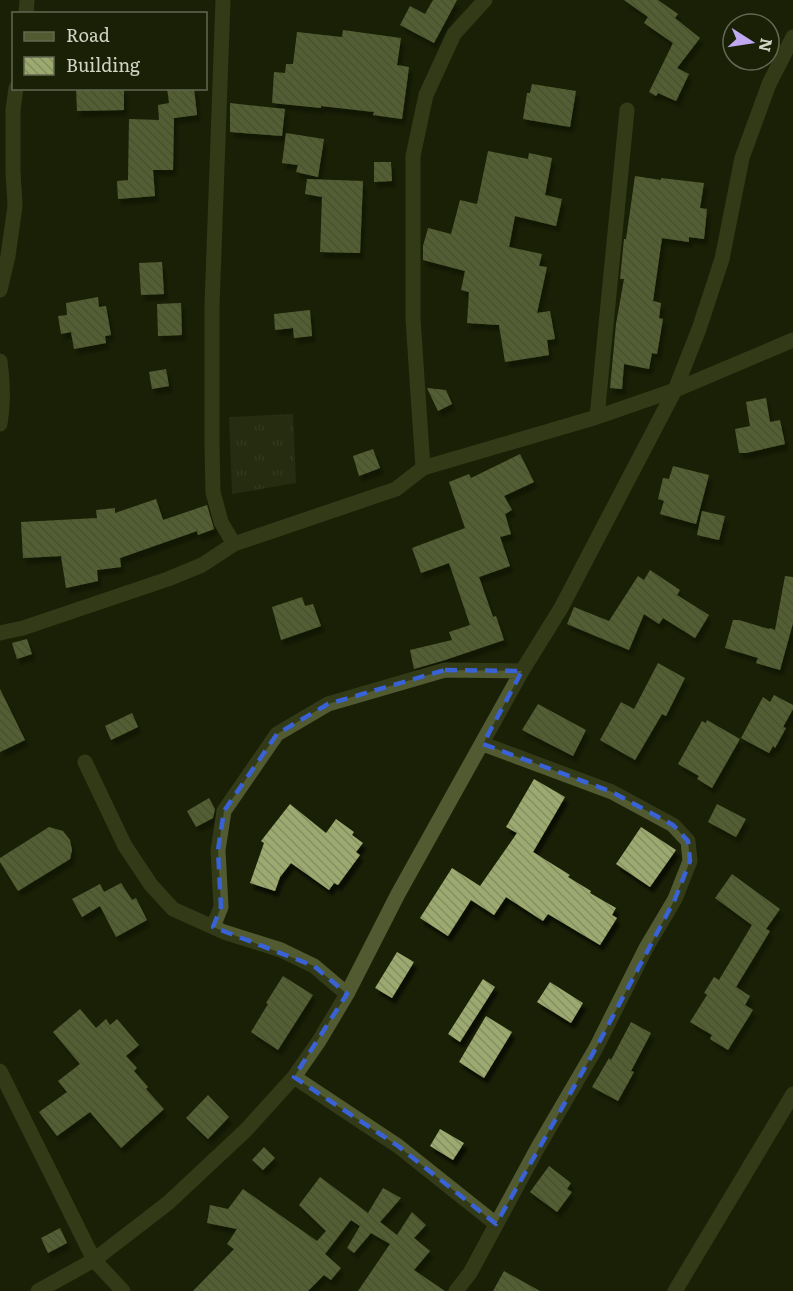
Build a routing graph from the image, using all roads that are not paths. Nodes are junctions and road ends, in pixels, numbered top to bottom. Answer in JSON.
{"nodes":[{"id":1,"x":223,"y":0,"type":"edge"},
{"id":2,"x":485,"y":0,"type":"edge"},
{"id":3,"x":793,"y":37,"type":"edge"},
{"id":4,"x":16,"y":90,"type":"edge"},
{"id":5,"x":627,"y":110,"type":"dead end"},
{"id":6,"x":0,"y":290,"type":"edge"},
{"id":7,"x":793,"y":340,"type":"edge"},
{"id":8,"x":0,"y":361,"type":"edge"},
{"id":9,"x":675,"y":390,"type":"junction"},
{"id":10,"x":597,"y":417,"type":"junction"},
{"id":11,"x":0,"y":424,"type":"edge"},
{"id":12,"x":423,"y":468,"type":"junction"},
{"id":13,"x":234,"y":544,"type":"junction"},
{"id":14,"x":0,"y":633,"type":"edge"},
{"id":15,"x":522,"y":671,"type":"junction"},
{"id":16,"x":483,"y":744,"type":"junction"},
{"id":17,"x":85,"y":762,"type":"dead end"},
{"id":18,"x":213,"y":927,"type":"junction"},
{"id":19,"x":346,"y":994,"type":"junction"},
{"id":20,"x":0,"y":1071,"type":"edge"},
{"id":21,"x":294,"y":1077,"type":"junction"},
{"id":22,"x":793,"y":1094,"type":"edge"},
{"id":23,"x":496,"y":1224,"type":"junction"},
{"id":24,"x":94,"y":1260,"type":"junction"},
{"id":25,"x":38,"y":1291,"type":"edge"},
{"id":26,"x":123,"y":1291,"type":"edge"},
{"id":27,"x":456,"y":1291,"type":"edge"},
{"id":28,"x":675,"y":1291,"type":"edge"}],
"edges":[{"from":1,"to":13,"type":"street"},
{"from":2,"to":12,"type":"street"},
{"from":3,"to":9,"type":"street"},
{"from":4,"to":6,"type":"street"},
{"from":5,"to":10,"type":"street"},
{"from":7,"to":9,"type":"street"},
{"from":8,"to":11,"type":"street"},
{"from":9,"to":10,"type":"street"},
{"from":9,"to":15,"type":"street"},
{"from":10,"to":12,"type":"street"},
{"from":12,"to":13,"type":"street"},
{"from":13,"to":14,"type":"street"},
{"from":15,"to":16,"type":"street"},
{"from":15,"to":18,"type":"street"},
{"from":16,"to":19,"type":"street"},
{"from":16,"to":23,"type":"street"},
{"from":17,"to":18,"type":"street"},
{"from":18,"to":19,"type":"street"},
{"from":19,"to":21,"type":"street"},
{"from":20,"to":24,"type":"street"},
{"from":21,"to":23,"type":"street"},
{"from":21,"to":24,"type":"street"},
{"from":22,"to":28,"type":"street"},
{"from":23,"to":27,"type":"street"},
{"from":24,"to":25,"type":"street"},
{"from":24,"to":26,"type":"street"}]}
